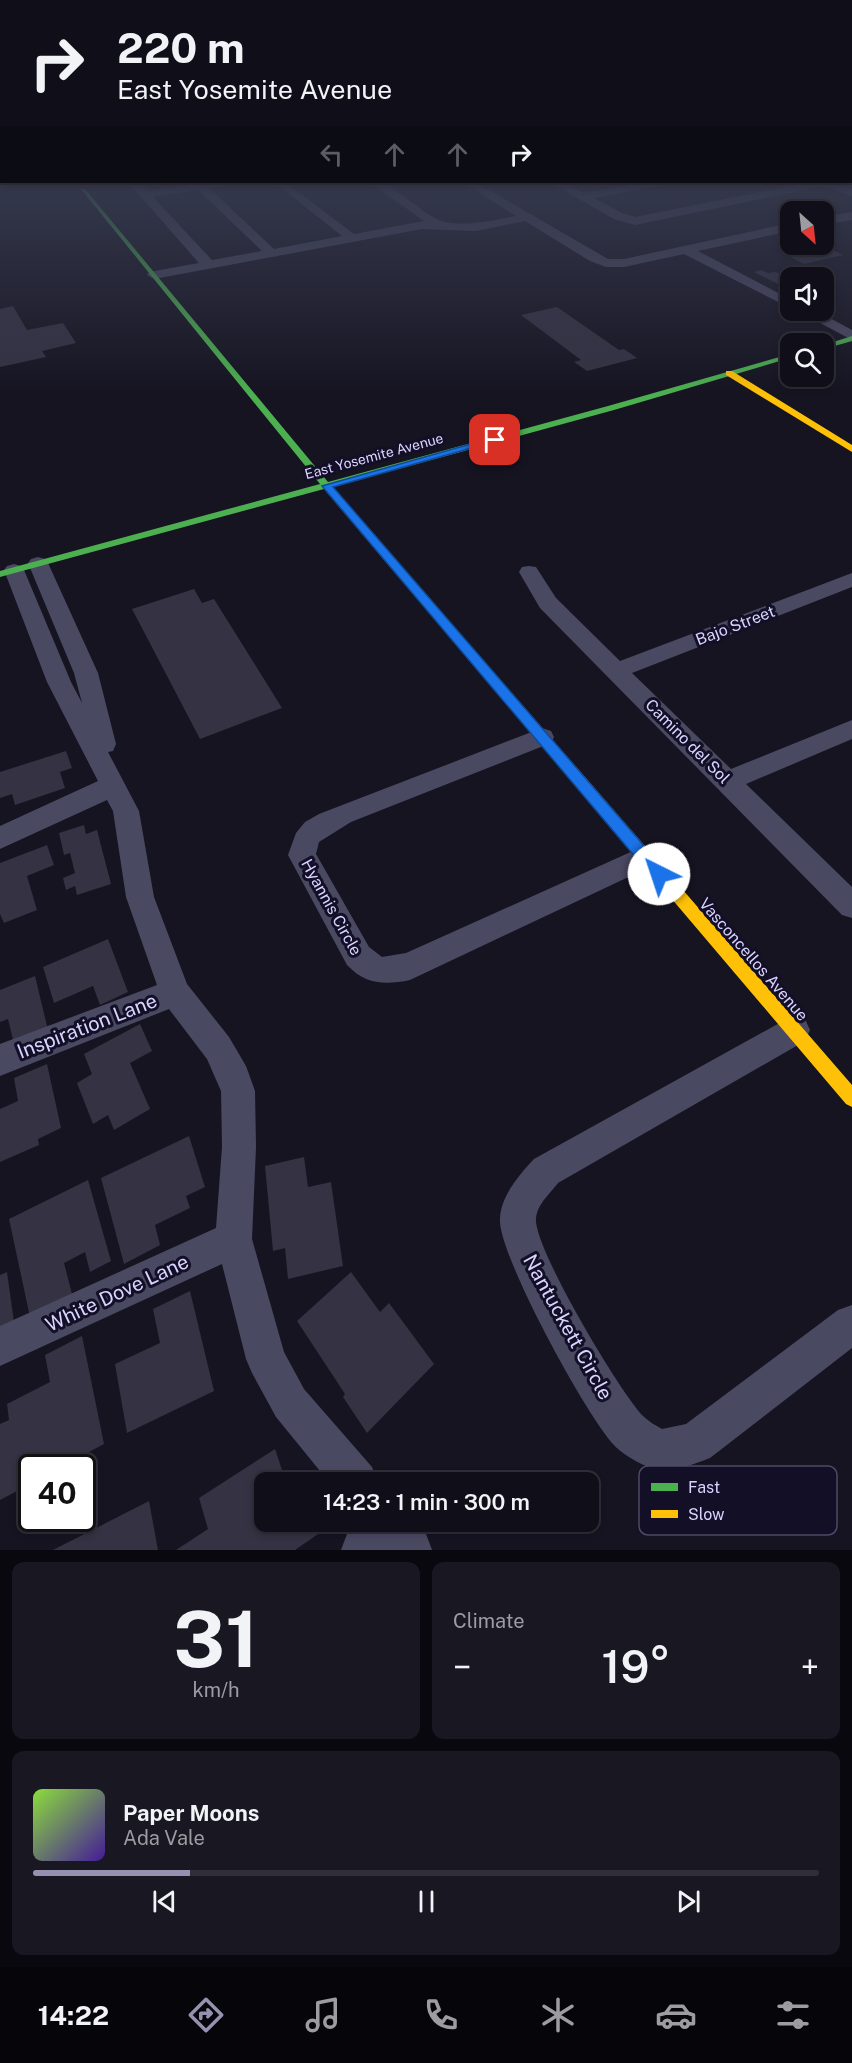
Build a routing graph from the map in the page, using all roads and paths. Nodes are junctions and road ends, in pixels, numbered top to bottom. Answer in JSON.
{"nodes":[{"id":1,"x":133,"y":250,"type":"edge"},
{"id":2,"x":196,"y":250,"type":"edge"},
{"id":3,"x":268,"y":250,"type":"edge"},
{"id":4,"x":285,"y":250,"type":"edge"},
{"id":5,"x":585,"y":250,"type":"edge"},
{"id":6,"x":685,"y":250,"type":"edge"},
{"id":7,"x":687,"y":250,"type":"edge"},
{"id":8,"x":271,"y":253,"type":"junction"},
{"id":9,"x":208,"y":264,"type":"junction"},
{"id":10,"x":154,"y":275,"type":"junction"},
{"id":11,"x":780,"y":299,"type":"edge"},
{"id":12,"x":822,"y":321,"type":"edge"},
{"id":13,"x":852,"y":337,"type":"edge"},
{"id":14,"x":834,"y":343,"type":"edge"},
{"id":15,"x":780,"y":359,"type":"edge"},
{"id":16,"x":729,"y":373,"type":"junction"},
{"id":17,"x":852,"y":449,"type":"edge"},
{"id":18,"x":327,"y":486,"type":"junction"},
{"id":19,"x":38,"y":563,"type":"junction"},
{"id":20,"x":7,"y":572,"type":"edge"},
{"id":21,"x":529,"y":572,"type":"dead end"},
{"id":22,"x":852,"y":580,"type":"edge"},
{"id":23,"x":618,"y":670,"type":"junction"},
{"id":24,"x":852,"y":729,"type":"edge"},
{"id":25,"x":542,"y":736,"type":"junction"},
{"id":26,"x":728,"y":781,"type":"junction"},
{"id":27,"x":114,"y":785,"type":"junction"},
{"id":28,"x":0,"y":838,"type":"edge"},
{"id":29,"x":644,"y":857,"type":"junction"},
{"id":30,"x":852,"y":906,"type":"edge"},
{"id":31,"x":175,"y":992,"type":"junction"},
{"id":32,"x":794,"y":1030,"type":"junction"},
{"id":33,"x":0,"y":1060,"type":"edge"},
{"id":34,"x":852,"y":1098,"type":"edge"},
{"id":35,"x":234,"y":1239,"type":"junction"},
{"id":36,"x":852,"y":1324,"type":"edge"},
{"id":37,"x":0,"y":1346,"type":"edge"},
{"id":38,"x":349,"y":1472,"type":"edge"}],
"edges":[{"from":1,"to":10,"type":"street","name":"Vasconcellos Avenue"},
{"from":2,"to":9,"type":"street"},
{"from":3,"to":8,"type":"street"},
{"from":4,"to":8,"type":"street"},
{"from":5,"to":6,"type":"street"},
{"from":7,"to":11,"type":"street"},
{"from":8,"to":9,"type":"street"},
{"from":9,"to":10,"type":"street"},
{"from":10,"to":18,"type":"street","name":"Vasconcellos Avenue"},
{"from":12,"to":13,"type":"street"},
{"from":13,"to":14,"type":"street"},
{"from":15,"to":16,"type":"street","name":"East Yosemite Avenue"},
{"from":16,"to":17,"type":"street"},
{"from":16,"to":18,"type":"street","name":"East Yosemite Avenue"},
{"from":18,"to":19,"type":"street","name":"East Yosemite Avenue"},
{"from":18,"to":25,"type":"street","name":"Vasconcellos Avenue"},
{"from":19,"to":20,"type":"street","name":"East Yosemite Avenue"},
{"from":19,"to":27,"type":"street"},
{"from":20,"to":27,"type":"street"},
{"from":21,"to":23,"type":"street","name":"Camino del Sol"},
{"from":22,"to":23,"type":"street","name":"Bajo Street"},
{"from":23,"to":26,"type":"street","name":"Camino del Sol"},
{"from":24,"to":26,"type":"street"},
{"from":25,"to":29,"type":"street","name":"Vasconcellos Avenue"},
{"from":25,"to":29,"type":"street","name":"Hyannis Circle"},
{"from":26,"to":30,"type":"street","name":"Camino del Sol"},
{"from":27,"to":28,"type":"street"},
{"from":27,"to":31,"type":"street"},
{"from":29,"to":32,"type":"street","name":"Vasconcellos Avenue"},
{"from":31,"to":33,"type":"street","name":"Inspiration Lane"},
{"from":31,"to":35,"type":"street"},
{"from":32,"to":34,"type":"street","name":"Vasconcellos Avenue"},
{"from":32,"to":36,"type":"street","name":"Nantuckett Circle"},
{"from":35,"to":37,"type":"street","name":"White Dove Lane"},
{"from":35,"to":38,"type":"street"}]}
